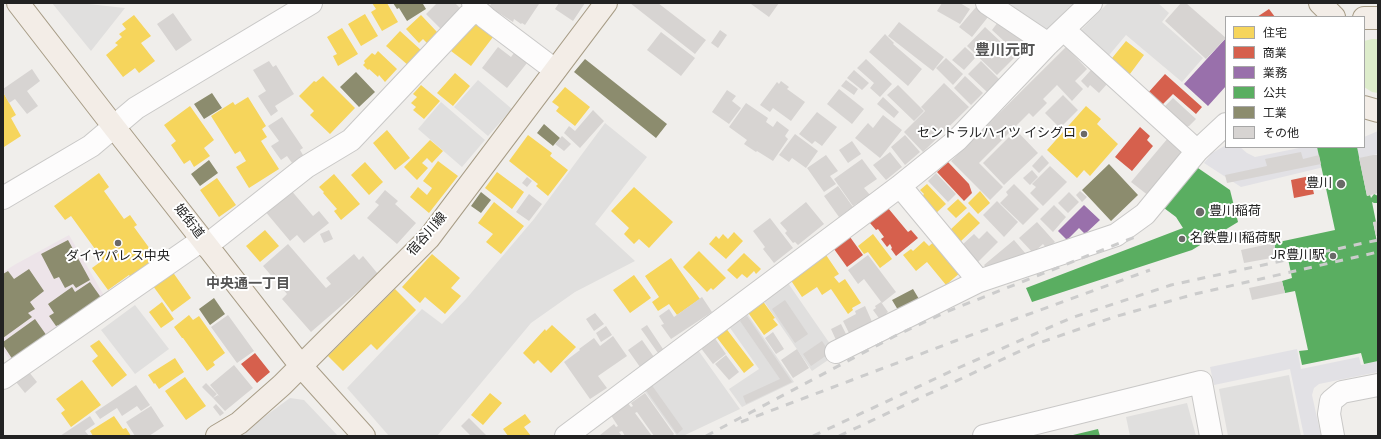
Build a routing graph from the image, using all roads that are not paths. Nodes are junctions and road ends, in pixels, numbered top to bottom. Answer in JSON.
{"nodes":[{"id":1,"x":18,"y":3,"type":"edge"},
{"id":2,"x":311,"y":3,"type":"edge"},
{"id":3,"x":606,"y":3,"type":"edge"},
{"id":4,"x":987,"y":3,"type":"edge"},
{"id":5,"x":1091,"y":3,"type":"edge"},
{"id":6,"x":1320,"y":3,"type":"edge"},
{"id":7,"x":475,"y":6,"type":"edge"},
{"id":8,"x":1333,"y":16,"type":"edge"},
{"id":9,"x":1365,"y":18,"type":"edge"},
{"id":10,"x":1378,"y":18,"type":"edge"},
{"id":11,"x":1064,"y":30,"type":"junction"},
{"id":12,"x":1048,"y":44,"type":"junction"},
{"id":13,"x":555,"y":70,"type":"junction"},
{"id":14,"x":1365,"y":107,"type":"edge"},
{"id":15,"x":1378,"y":112,"type":"edge"},
{"id":16,"x":1365,"y":118,"type":"edge"},
{"id":17,"x":1225,"y":126,"type":"edge"},
{"id":18,"x":114,"y":127,"type":"junction"},
{"id":19,"x":1197,"y":151,"type":"junction"},
{"id":20,"x":900,"y":186,"type":"junction"},
{"id":21,"x":3,"y":198,"type":"edge"},
{"id":22,"x":204,"y":243,"type":"junction"},
{"id":23,"x":978,"y":281,"type":"junction"},
{"id":24,"x":836,"y":352,"type":"dead end"},
{"id":25,"x":301,"y":366,"type":"junction"},
{"id":26,"x":3,"y":378,"type":"edge"},
{"id":27,"x":1378,"y":385,"type":"edge"},
{"id":28,"x":217,"y":436,"type":"edge"},
{"id":29,"x":364,"y":436,"type":"edge"},
{"id":30,"x":566,"y":436,"type":"edge"},
{"id":31,"x":984,"y":436,"type":"edge"},
{"id":32,"x":1211,"y":436,"type":"edge"},
{"id":33,"x":1333,"y":436,"type":"edge"}],
"edges":[{"from":1,"to":18,"type":"main road","name":"姫街道"},
{"from":2,"to":18,"type":"street"},
{"from":3,"to":13,"type":"main road","name":"宿谷川線"},
{"from":4,"to":12,"type":"street"},
{"from":5,"to":11,"type":"street"},
{"from":6,"to":8,"type":"main road"},
{"from":7,"to":13,"type":"street"},
{"from":7,"to":22,"type":"street"},
{"from":9,"to":10,"type":"main road"},
{"from":11,"to":12,"type":"street"},
{"from":11,"to":19,"type":"street"},
{"from":12,"to":20,"type":"street"},
{"from":13,"to":25,"type":"main road","name":"宿谷川線"},
{"from":14,"to":15,"type":"main road"},
{"from":15,"to":16,"type":"street"},
{"from":17,"to":19,"type":"street"},
{"from":18,"to":21,"type":"street"},
{"from":18,"to":22,"type":"main road","name":"姫街道"},
{"from":19,"to":23,"type":"street"},
{"from":20,"to":23,"type":"street"},
{"from":20,"to":30,"type":"street"},
{"from":22,"to":25,"type":"main road","name":"姫街道"},
{"from":22,"to":26,"type":"street"},
{"from":23,"to":24,"type":"street"},
{"from":25,"to":28,"type":"main road","name":"宿谷川線"},
{"from":25,"to":29,"type":"main road","name":"姫街道"},
{"from":27,"to":33,"type":"street"},
{"from":31,"to":32,"type":"street"}]}
